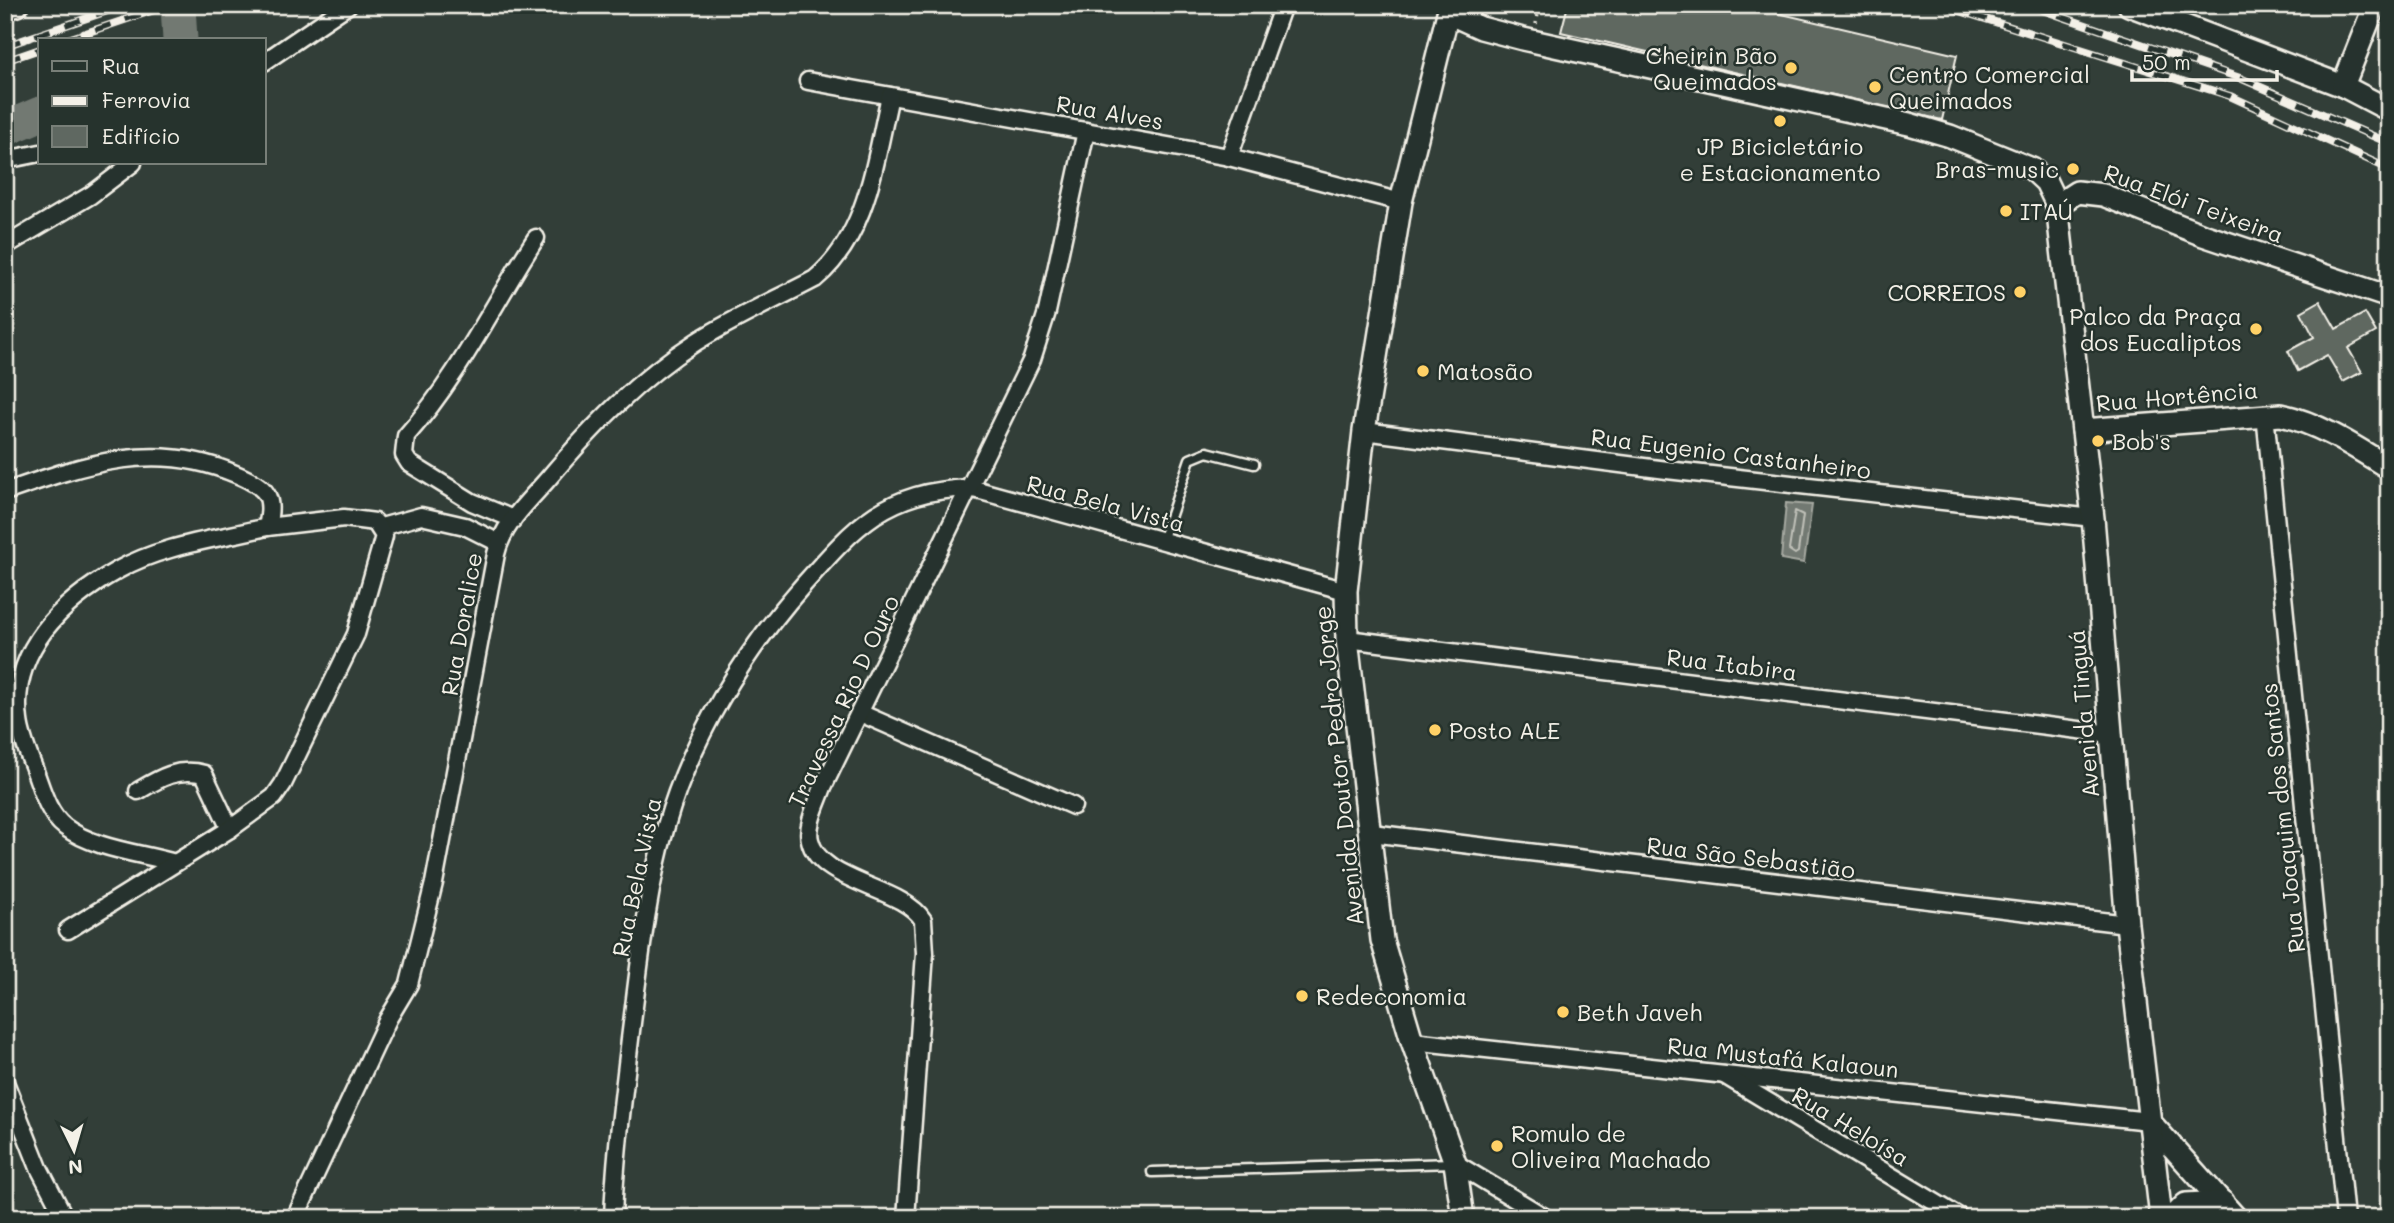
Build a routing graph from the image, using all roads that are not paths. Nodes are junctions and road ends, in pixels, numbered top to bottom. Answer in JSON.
{"nodes":[{"id":1,"x":17,"y":5,"type":"edge"},
{"id":2,"x":348,"y":5,"type":"edge"},
{"id":3,"x":1283,"y":5,"type":"edge"},
{"id":4,"x":2129,"y":5,"type":"edge"},
{"id":5,"x":2375,"y":5,"type":"edge"},
{"id":6,"x":5,"y":9,"type":"edge"},
{"id":7,"x":1443,"y":9,"type":"edge"},
{"id":8,"x":266,"y":61,"type":"edge"},
{"id":9,"x":808,"y":81,"type":"dead end"},
{"id":10,"x":2343,"y":86,"type":"junction"},
{"id":11,"x":890,"y":96,"type":"junction"},
{"id":12,"x":2389,"y":110,"type":"edge"},
{"id":13,"x":1086,"y":131,"type":"junction"},
{"id":14,"x":38,"y":153,"type":"edge"},
{"id":15,"x":1229,"y":157,"type":"junction"},
{"id":16,"x":5,"y":160,"type":"edge"},
{"id":17,"x":131,"y":164,"type":"edge"},
{"id":18,"x":1401,"y":202,"type":"junction"},
{"id":19,"x":2057,"y":205,"type":"junction"},
{"id":20,"x":536,"y":238,"type":"dead end"},
{"id":21,"x":5,"y":246,"type":"edge"},
{"id":22,"x":2389,"y":297,"type":"edge"},
{"id":23,"x":2265,"y":414,"type":"junction"},
{"id":24,"x":2082,"y":430,"type":"junction"},
{"id":25,"x":1364,"y":431,"type":"junction"},
{"id":26,"x":1254,"y":464,"type":"dead end"},
{"id":27,"x":2389,"y":468,"type":"edge"},
{"id":28,"x":970,"y":488,"type":"junction"},
{"id":29,"x":5,"y":492,"type":"edge"},
{"id":30,"x":2093,"y":518,"type":"junction"},
{"id":31,"x":513,"y":519,"type":"junction"},
{"id":32,"x":267,"y":527,"type":"junction"},
{"id":33,"x":381,"y":527,"type":"junction"},
{"id":34,"x":1161,"y":542,"type":"junction"},
{"id":35,"x":499,"y":543,"type":"junction"},
{"id":36,"x":1346,"y":591,"type":"junction"},
{"id":37,"x":1347,"y":639,"type":"junction"},
{"id":38,"x":860,"y":713,"type":"junction"},
{"id":39,"x":2111,"y":734,"type":"junction"},
{"id":40,"x":138,"y":791,"type":"dead end"},
{"id":41,"x":1073,"y":806,"type":"dead end"},
{"id":42,"x":230,"y":829,"type":"junction"},
{"id":43,"x":1371,"y":833,"type":"junction"},
{"id":44,"x":176,"y":863,"type":"junction"},
{"id":45,"x":2127,"y":924,"type":"junction"},
{"id":46,"x":68,"y":930,"type":"dead end"},
{"id":47,"x":1412,"y":1041,"type":"junction"},
{"id":48,"x":1719,"y":1072,"type":"junction"},
{"id":49,"x":5,"y":1082,"type":"edge"},
{"id":50,"x":2149,"y":1121,"type":"junction"},
{"id":51,"x":1455,"y":1163,"type":"junction"},
{"id":52,"x":1152,"y":1172,"type":"dead end"},
{"id":53,"x":2230,"y":1210,"type":"edge"},
{"id":54,"x":65,"y":1218,"type":"edge"},
{"id":55,"x":295,"y":1218,"type":"edge"},
{"id":56,"x":613,"y":1218,"type":"edge"},
{"id":57,"x":906,"y":1218,"type":"edge"},
{"id":58,"x":1464,"y":1218,"type":"edge"},
{"id":59,"x":1546,"y":1218,"type":"edge"},
{"id":60,"x":1961,"y":1218,"type":"edge"},
{"id":61,"x":2161,"y":1218,"type":"edge"},
{"id":62,"x":2172,"y":1218,"type":"edge"},
{"id":63,"x":2345,"y":1218,"type":"edge"}],
"edges":[{"from":1,"to":6,"type":"street"},
{"from":2,"to":8,"type":"street"},
{"from":3,"to":15,"type":"street"},
{"from":4,"to":10,"type":"street"},
{"from":5,"to":10,"type":"street"},
{"from":7,"to":18,"type":"street","name":"Avenida Doutor Pedro Jorge"},
{"from":7,"to":19,"type":"street"},
{"from":9,"to":11,"type":"street","name":"Rua Alves"},
{"from":10,"to":12,"type":"street"},
{"from":11,"to":13,"type":"street","name":"Rua Alves"},
{"from":11,"to":31,"type":"street","name":"Rua Doralice"},
{"from":13,"to":15,"type":"street","name":"Rua Alves"},
{"from":13,"to":28,"type":"street","name":"Travessa Rio D Ouro"},
{"from":14,"to":16,"type":"street"},
{"from":15,"to":18,"type":"street","name":"Rua Alves"},
{"from":17,"to":21,"type":"street"},
{"from":18,"to":25,"type":"street","name":"Avenida Doutor Pedro Jorge"},
{"from":19,"to":22,"type":"street","name":"Rua Elói Teixeira"},
{"from":19,"to":24,"type":"street","name":"Avenida Tinguá"},
{"from":20,"to":31,"type":"street"},
{"from":23,"to":24,"type":"street","name":"Rua Hortência"},
{"from":23,"to":27,"type":"street","name":"Rua Hortência"},
{"from":23,"to":63,"type":"street","name":"Rua Joaquim dos Santos"},
{"from":24,"to":30,"type":"street","name":"Avenida Tinguá"},
{"from":25,"to":30,"type":"street","name":"Rua Eugenio Castanheiro"},
{"from":25,"to":36,"type":"street","name":"Avenida Doutor Pedro Jorge"},
{"from":26,"to":34,"type":"lane"},
{"from":28,"to":34,"type":"street","name":"Rua Bela Vista"},
{"from":28,"to":38,"type":"street","name":"Travessa Rio D Ouro"},
{"from":28,"to":56,"type":"street","name":"Rua Bela Vista"},
{"from":29,"to":32,"type":"street"},
{"from":30,"to":39,"type":"street","name":"Avenida Tinguá"},
{"from":31,"to":35,"type":"street","name":"Rua Doralice"},
{"from":32,"to":33,"type":"street"},
{"from":32,"to":44,"type":"street"},
{"from":33,"to":35,"type":"street"},
{"from":33,"to":42,"type":"street"},
{"from":34,"to":36,"type":"street","name":"Rua Bela Vista"},
{"from":35,"to":55,"type":"street","name":"Rua Doralice"},
{"from":36,"to":37,"type":"street","name":"Avenida Doutor Pedro Jorge"},
{"from":37,"to":39,"type":"street","name":"Rua Itabira"},
{"from":37,"to":43,"type":"street","name":"Avenida Doutor Pedro Jorge"},
{"from":38,"to":41,"type":"street"},
{"from":38,"to":57,"type":"street","name":"Travessa Rio D Ouro"},
{"from":39,"to":45,"type":"street","name":"Avenida Tinguá"},
{"from":40,"to":42,"type":"street"},
{"from":42,"to":44,"type":"street"},
{"from":43,"to":45,"type":"street","name":"Rua São Sebastião"},
{"from":43,"to":47,"type":"street","name":"Avenida Doutor Pedro Jorge"},
{"from":44,"to":46,"type":"street"},
{"from":45,"to":50,"type":"street","name":"Avenida Tinguá"},
{"from":47,"to":48,"type":"street","name":"Rua Mustafá Kalaoun"},
{"from":47,"to":51,"type":"street","name":"Avenida Doutor Pedro Jorge"},
{"from":48,"to":50,"type":"street","name":"Rua Mustafá Kalaoun"},
{"from":48,"to":60,"type":"street","name":"Rua Heloísa"},
{"from":49,"to":54,"type":"street"},
{"from":50,"to":53,"type":"street"},
{"from":50,"to":61,"type":"street","name":"Avenida Tinguá"},
{"from":51,"to":52,"type":"lane"},
{"from":51,"to":58,"type":"street","name":"Avenida Doutor Pedro Jorge"},
{"from":51,"to":59,"type":"street"},
{"from":53,"to":62,"type":"street"}]}
